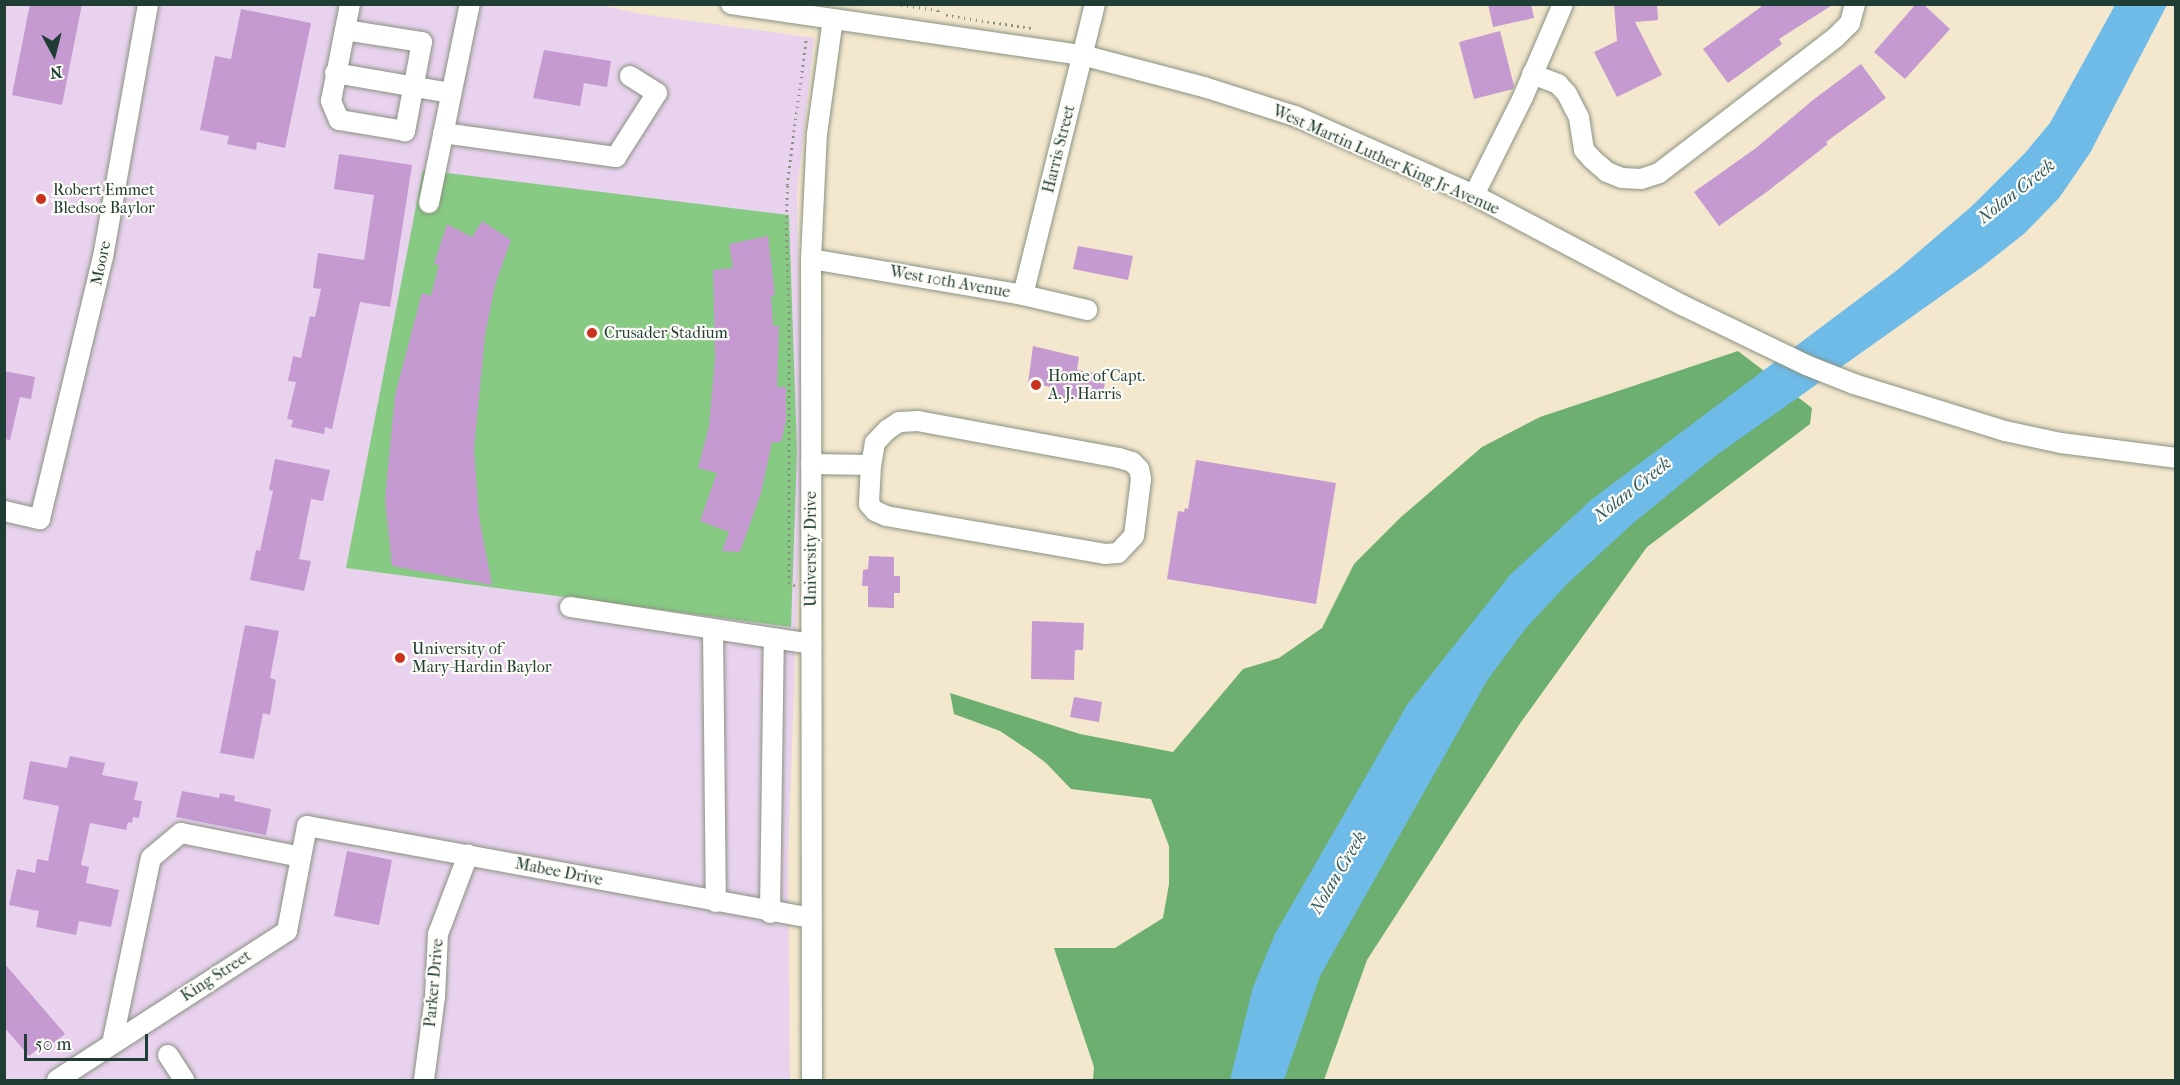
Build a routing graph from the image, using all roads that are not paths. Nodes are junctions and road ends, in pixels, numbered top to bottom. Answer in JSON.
{"nodes":[{"id":1,"x":148,"y":4,"type":"edge"},
{"id":2,"x":350,"y":4,"type":"edge"},
{"id":3,"x":470,"y":4,"type":"edge"},
{"id":4,"x":731,"y":4,"type":"edge"},
{"id":5,"x":1095,"y":4,"type":"edge"},
{"id":6,"x":1563,"y":4,"type":"edge"},
{"id":7,"x":1854,"y":4,"type":"edge"},
{"id":8,"x":832,"y":19,"type":"junction"},
{"id":9,"x":345,"y":30,"type":"junction"},
{"id":10,"x":1082,"y":55,"type":"junction"},
{"id":11,"x":335,"y":73,"type":"junction"},
{"id":12,"x":1532,"y":74,"type":"junction"},
{"id":13,"x":630,"y":75,"type":"dead end"},
{"id":14,"x":413,"y":87,"type":"junction"},
{"id":15,"x":451,"y":93,"type":"junction"},
{"id":16,"x":443,"y":133,"type":"junction"},
{"id":17,"x":1474,"y":195,"type":"junction"},
{"id":18,"x":429,"y":203,"type":"dead end"},
{"id":19,"x":811,"y":259,"type":"junction"},
{"id":20,"x":1023,"y":294,"type":"junction"},
{"id":21,"x":1087,"y":310,"type":"dead end"},
{"id":22,"x":2175,"y":458,"type":"edge"},
{"id":23,"x":811,"y":464,"type":"junction"},
{"id":24,"x":871,"y":465,"type":"junction"},
{"id":25,"x":4,"y":511,"type":"edge"},
{"id":26,"x":570,"y":608,"type":"dead end"},
{"id":27,"x":713,"y":629,"type":"junction"},
{"id":28,"x":774,"y":638,"type":"junction"},
{"id":29,"x":811,"y":644,"type":"junction"},
{"id":30,"x":307,"y":826,"type":"joint"},
{"id":31,"x":468,"y":855,"type":"junction"},
{"id":32,"x":301,"y":857,"type":"junction"},
{"id":33,"x":716,"y":902,"type":"junction"},
{"id":34,"x":770,"y":913,"type":"junction"},
{"id":35,"x":811,"y":918,"type":"junction"},
{"id":36,"x":112,"y":1044,"type":"junction"},
{"id":37,"x":168,"y":1055,"type":"dead end"},
{"id":38,"x":57,"y":1080,"type":"edge"},
{"id":39,"x":184,"y":1080,"type":"edge"},
{"id":40,"x":424,"y":1080,"type":"edge"},
{"id":41,"x":812,"y":1080,"type":"edge"}],
"edges":[{"from":1,"to":25,"type":"street","name":"Moore"},
{"from":2,"to":9,"type":"street"},
{"from":3,"to":15,"type":"street"},
{"from":4,"to":8,"type":"street","name":"West Martin Luther King Jr Avenue"},
{"from":5,"to":10,"type":"street","name":"Harris Street"},
{"from":6,"to":12,"type":"street"},
{"from":7,"to":12,"type":"street"},
{"from":8,"to":10,"type":"street","name":"West Martin Luther King Jr Avenue"},
{"from":8,"to":19,"type":"street","name":"University Drive"},
{"from":9,"to":11,"type":"street"},
{"from":9,"to":14,"type":"street"},
{"from":10,"to":17,"type":"street","name":"West Martin Luther King Jr Avenue"},
{"from":10,"to":20,"type":"street","name":"Harris Street"},
{"from":11,"to":14,"type":"street"},
{"from":11,"to":14,"type":"street"},
{"from":12,"to":17,"type":"street"},
{"from":13,"to":16,"type":"street"},
{"from":14,"to":15,"type":"street"},
{"from":15,"to":16,"type":"street"},
{"from":16,"to":18,"type":"street"},
{"from":17,"to":22,"type":"street","name":"West Martin Luther King Jr Avenue"},
{"from":19,"to":20,"type":"street","name":"West 10th Avenue"},
{"from":19,"to":23,"type":"street","name":"University Drive"},
{"from":20,"to":21,"type":"street","name":"West 10th Avenue"},
{"from":23,"to":24,"type":"street"},
{"from":23,"to":29,"type":"street","name":"University Drive"},
{"from":24,"to":24,"type":"street"},
{"from":26,"to":27,"type":"street"},
{"from":27,"to":28,"type":"street"},
{"from":27,"to":33,"type":"street"},
{"from":28,"to":29,"type":"street"},
{"from":28,"to":34,"type":"street"},
{"from":29,"to":35,"type":"street","name":"University Drive"},
{"from":30,"to":31,"type":"street","name":"Mabee Drive"},
{"from":30,"to":32,"type":"street","name":"King Street"},
{"from":31,"to":33,"type":"street","name":"Mabee Drive"},
{"from":31,"to":40,"type":"street","name":"Parker Drive"},
{"from":32,"to":36,"type":"street","name":"King Street"},
{"from":32,"to":36,"type":"street"},
{"from":33,"to":34,"type":"street","name":"Mabee Drive"},
{"from":34,"to":35,"type":"street","name":"Mabee Drive"},
{"from":35,"to":41,"type":"street","name":"University Drive"},
{"from":36,"to":38,"type":"street","name":"King Street"},
{"from":37,"to":39,"type":"street"}]}
